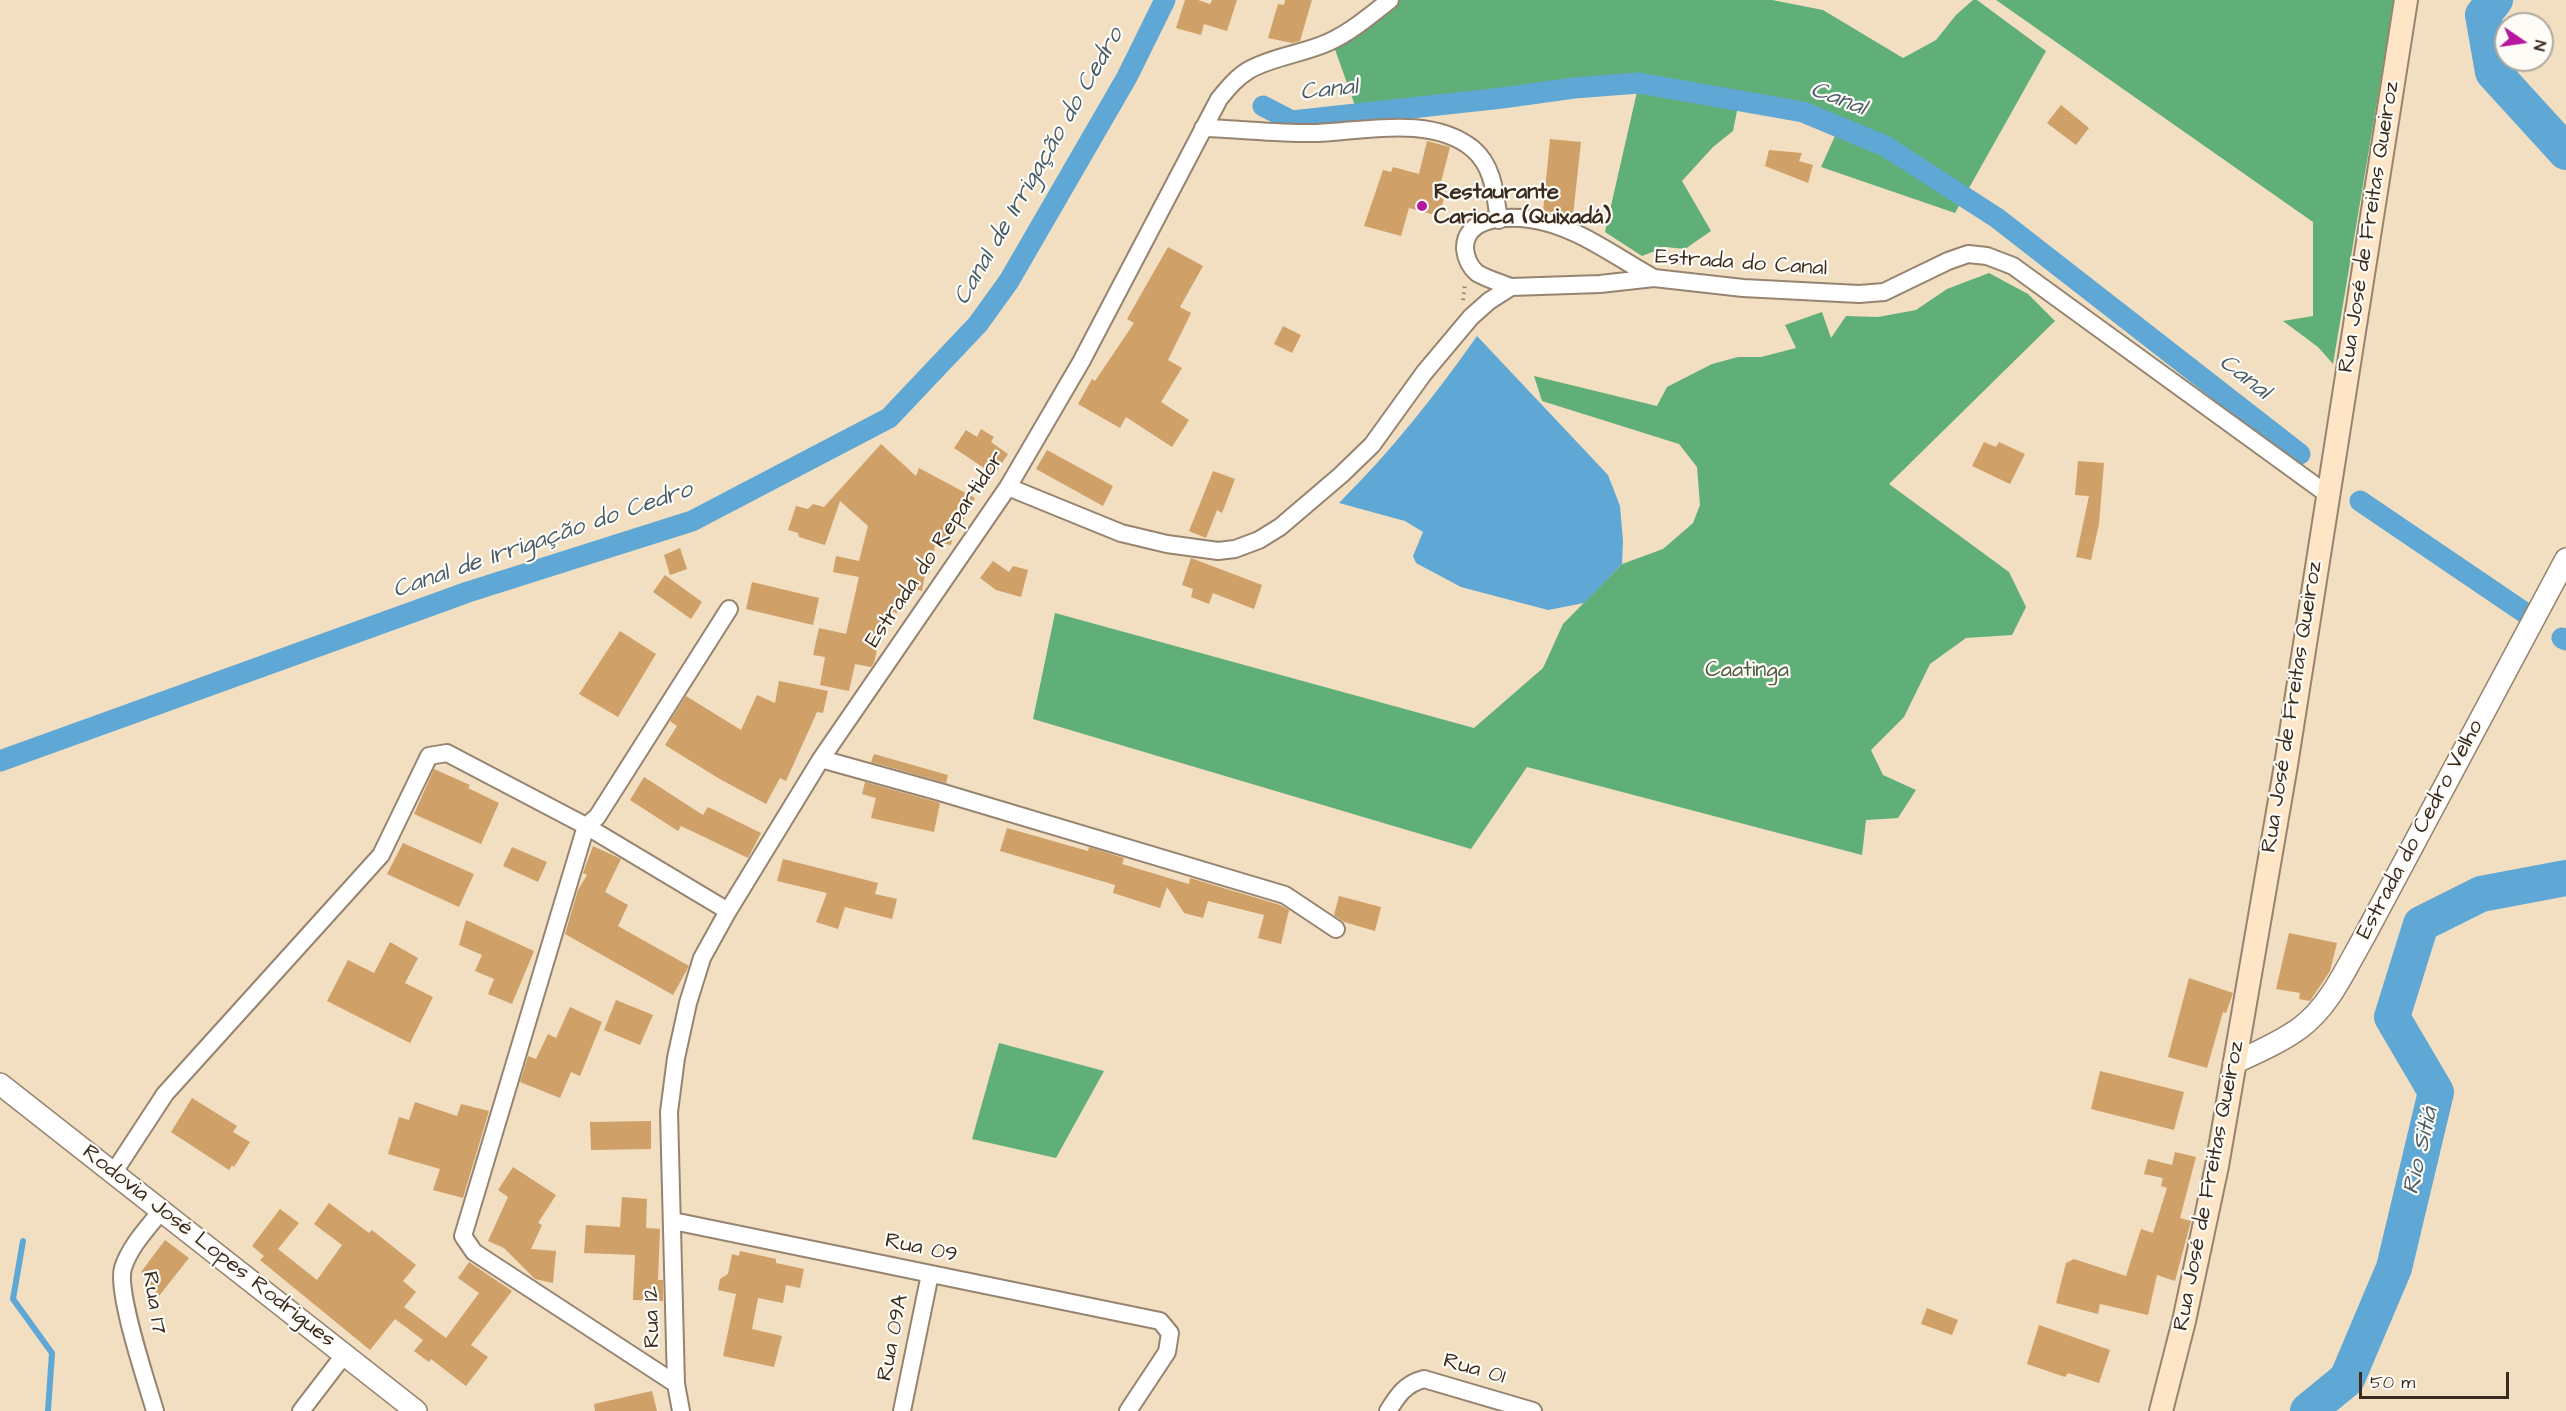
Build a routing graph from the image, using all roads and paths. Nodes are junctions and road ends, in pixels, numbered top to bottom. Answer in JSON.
{"nodes":[{"id":1,"x":1390,"y":0,"type":"edge"},
{"id":2,"x":2406,"y":0,"type":"edge"},
{"id":3,"x":1203,"y":128,"type":"junction"},
{"id":4,"x":1499,"y":220,"type":"junction"},
{"id":5,"x":1654,"y":278,"type":"junction"},
{"id":6,"x":1511,"y":287,"type":"junction"},
{"id":7,"x":1008,"y":487,"type":"junction"},
{"id":8,"x":2327,"y":494,"type":"junction"},
{"id":9,"x":2566,"y":559,"type":"edge"},
{"id":10,"x":729,"y":609,"type":"dead end"},
{"id":11,"x":821,"y":759,"type":"junction"},
{"id":12,"x":586,"y":826,"type":"junction"},
{"id":13,"x":728,"y":911,"type":"junction"},
{"id":14,"x":1336,"y":929,"type":"dead end"},
{"id":15,"x":2234,"y":1063,"type":"junction"},
{"id":16,"x":0,"y":1084,"type":"edge"},
{"id":17,"x":114,"y":1172,"type":"junction"},
{"id":18,"x":161,"y":1211,"type":"junction"},
{"id":19,"x":674,"y":1221,"type":"junction"},
{"id":20,"x":930,"y":1274,"type":"junction"},
{"id":21,"x":344,"y":1355,"type":"junction"},
{"id":22,"x":676,"y":1384,"type":"junction"},
{"id":23,"x":155,"y":1411,"type":"edge"},
{"id":24,"x":301,"y":1411,"type":"edge"},
{"id":25,"x":416,"y":1411,"type":"edge"},
{"id":26,"x":682,"y":1411,"type":"edge"},
{"id":27,"x":902,"y":1411,"type":"edge"},
{"id":28,"x":1128,"y":1411,"type":"edge"},
{"id":29,"x":1388,"y":1411,"type":"edge"},
{"id":30,"x":1533,"y":1411,"type":"edge"},
{"id":31,"x":2161,"y":1411,"type":"edge"}],
"edges":[{"from":1,"to":3,"type":"street","name":"Estrada do Repartidor"},
{"from":2,"to":8,"type":"main road","name":"Rua José de Freitas Queiroz"},
{"from":3,"to":4,"type":"street"},
{"from":3,"to":7,"type":"street","name":"Estrada do Repartidor"},
{"from":4,"to":5,"type":"street"},
{"from":4,"to":6,"type":"street"},
{"from":5,"to":6,"type":"street","name":"Estrada do Canal"},
{"from":5,"to":8,"type":"street","name":"Estrada do Canal"},
{"from":6,"to":7,"type":"street"},
{"from":7,"to":11,"type":"street","name":"Estrada do Repartidor"},
{"from":8,"to":15,"type":"main road","name":"Rua José de Freitas Queiroz"},
{"from":9,"to":15,"type":"street","name":"Estrada do Cedro Velho"},
{"from":10,"to":12,"type":"street"},
{"from":11,"to":13,"type":"street","name":"Estrada do Repartidor"},
{"from":11,"to":14,"type":"street"},
{"from":12,"to":13,"type":"street"},
{"from":12,"to":17,"type":"street"},
{"from":12,"to":22,"type":"street"},
{"from":13,"to":19,"type":"street","name":"Estrada do Repartidor"},
{"from":15,"to":31,"type":"main road","name":"Rua José de Freitas Queiroz"},
{"from":16,"to":17,"type":"street","name":"Rodovia José Lopes Rodrigues"},
{"from":17,"to":18,"type":"street","name":"Rodovia José Lopes Rodrigues"},
{"from":18,"to":21,"type":"street","name":"Rodovia José Lopes Rodrigues"},
{"from":18,"to":23,"type":"street","name":"Rua 17"},
{"from":19,"to":20,"type":"street","name":"Rua 09"},
{"from":19,"to":22,"type":"street","name":"Rua 12"},
{"from":20,"to":27,"type":"street","name":"Rua 09A"},
{"from":20,"to":28,"type":"street","name":"Rua 09"},
{"from":21,"to":24,"type":"street"},
{"from":21,"to":25,"type":"street","name":"Rodovia José Lopes Rodrigues"},
{"from":22,"to":26,"type":"street","name":"Rua 12"},
{"from":29,"to":30,"type":"street","name":"Rua 01"}]}
